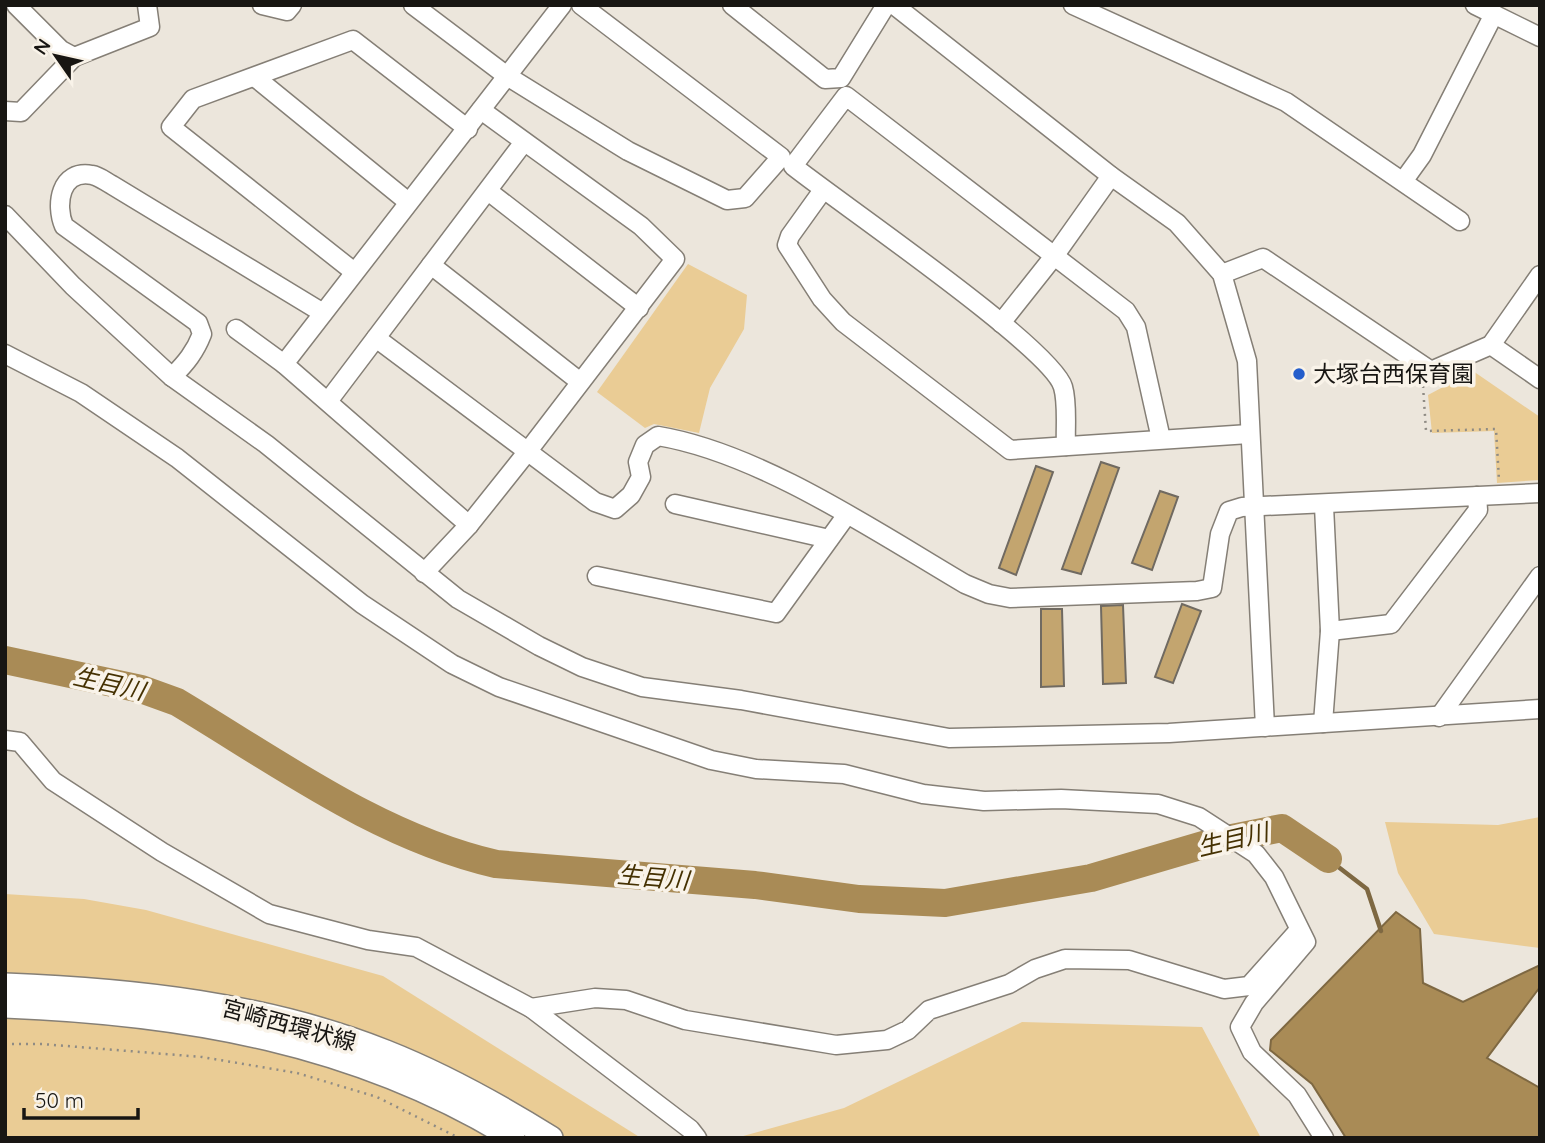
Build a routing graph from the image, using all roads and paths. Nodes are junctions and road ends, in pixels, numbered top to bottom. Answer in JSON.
{"nodes":[{"id":1,"x":16,"y":5,"type":"edge"},
{"id":2,"x":146,"y":5,"type":"edge"},
{"id":3,"x":262,"y":5,"type":"edge"},
{"id":4,"x":292,"y":5,"type":"edge"},
{"id":5,"x":413,"y":5,"type":"edge"},
{"id":6,"x":562,"y":5,"type":"edge"},
{"id":7,"x":581,"y":5,"type":"edge"},
{"id":8,"x":732,"y":5,"type":"edge"},
{"id":9,"x":886,"y":5,"type":"edge"},
{"id":10,"x":894,"y":5,"type":"edge"},
{"id":11,"x":1073,"y":5,"type":"edge"},
{"id":12,"x":1475,"y":5,"type":"edge"},
{"id":13,"x":1494,"y":14,"type":"junction"},
{"id":14,"x":1540,"y":37,"type":"edge"},
{"id":15,"x":74,"y":57,"type":"junction"},
{"id":16,"x":507,"y":76,"type":"junction"},
{"id":17,"x":256,"y":78,"type":"junction"},
{"id":18,"x":481,"y":110,"type":"junction"},
{"id":19,"x":5,"y":111,"type":"edge"},
{"id":20,"x":468,"y":129,"type":"junction"},
{"id":21,"x":524,"y":142,"type":"junction"},
{"id":22,"x":1111,"y":176,"type":"junction"},
{"id":23,"x":1404,"y":180,"type":"junction"},
{"id":24,"x":823,"y":190,"type":"junction"},
{"id":25,"x":488,"y":191,"type":"junction"},
{"id":26,"x":407,"y":201,"type":"junction"},
{"id":27,"x":5,"y":215,"type":"edge"},
{"id":28,"x":1460,"y":221,"type":"dead end"},
{"id":29,"x":1055,"y":255,"type":"junction"},
{"id":30,"x":431,"y":265,"type":"junction"},
{"id":31,"x":353,"y":271,"type":"junction"},
{"id":32,"x":1222,"y":274,"type":"junction"},
{"id":33,"x":1540,"y":275,"type":"edge"},
{"id":34,"x":639,"y":307,"type":"junction"},
{"id":35,"x":323,"y":313,"type":"junction"},
{"id":36,"x":1001,"y":323,"type":"junction"},
{"id":37,"x":236,"y":329,"type":"dead end"},
{"id":38,"x":376,"y":338,"type":"junction"},
{"id":39,"x":1491,"y":345,"type":"junction"},
{"id":40,"x":5,"y":354,"type":"edge"},
{"id":41,"x":284,"y":363,"type":"junction"},
{"id":42,"x":1422,"y":365,"type":"junction"},
{"id":43,"x":172,"y":377,"type":"junction"},
{"id":44,"x":1540,"y":379,"type":"edge"},
{"id":45,"x":579,"y":381,"type":"junction"},
{"id":46,"x":329,"y":400,"type":"junction"},
{"id":47,"x":1249,"y":434,"type":"junction"},
{"id":48,"x":1161,"y":439,"type":"junction"},
{"id":49,"x":1066,"y":446,"type":"junction"},
{"id":50,"x":528,"y":451,"type":"junction"},
{"id":51,"x":1499,"y":480,"type":"dead end"},
{"id":52,"x":1540,"y":493,"type":"edge"},
{"id":53,"x":1477,"y":496,"type":"junction"},
{"id":54,"x":675,"y":504,"type":"dead end"},
{"id":55,"x":1254,"y":505,"type":"junction"},
{"id":56,"x":1324,"y":506,"type":"junction"},
{"id":57,"x":846,"y":516,"type":"junction"},
{"id":58,"x":469,"y":525,"type":"junction"},
{"id":59,"x":829,"y":539,"type":"junction"},
{"id":60,"x":424,"y":573,"type":"junction"},
{"id":61,"x":597,"y":576,"type":"dead end"},
{"id":62,"x":1540,"y":576,"type":"edge"},
{"id":63,"x":1330,"y":631,"type":"junction"},
{"id":64,"x":1540,"y":709,"type":"edge"},
{"id":65,"x":1439,"y":717,"type":"junction"},
{"id":66,"x":1323,"y":723,"type":"junction"},
{"id":67,"x":1265,"y":727,"type":"junction"},
{"id":68,"x":5,"y":740,"type":"edge"},
{"id":69,"x":1299,"y":930,"type":"junction"},
{"id":70,"x":5,"y":985,"type":"edge"},
{"id":71,"x":5,"y":1006,"type":"edge"},
{"id":72,"x":531,"y":1008,"type":"junction"},
{"id":73,"x":5,"y":1044,"type":"edge"},
{"id":74,"x":459,"y":1138,"type":"edge"},
{"id":75,"x":513,"y":1138,"type":"edge"},
{"id":76,"x":551,"y":1138,"type":"edge"},
{"id":77,"x":697,"y":1138,"type":"edge"},
{"id":78,"x":1324,"y":1138,"type":"edge"}],
"edges":[{"from":1,"to":15,"type":"street"},
{"from":2,"to":15,"type":"street"},
{"from":3,"to":4,"type":"street"},
{"from":5,"to":16,"type":"street"},
{"from":6,"to":16,"type":"street"},
{"from":7,"to":16,"type":"street"},
{"from":8,"to":9,"type":"street"},
{"from":10,"to":22,"type":"street"},
{"from":11,"to":23,"type":"street"},
{"from":12,"to":13,"type":"street"},
{"from":13,"to":14,"type":"street"},
{"from":13,"to":23,"type":"street"},
{"from":15,"to":19,"type":"street"},
{"from":16,"to":18,"type":"street"},
{"from":17,"to":20,"type":"street"},
{"from":17,"to":26,"type":"street"},
{"from":17,"to":31,"type":"street"},
{"from":18,"to":20,"type":"street"},
{"from":18,"to":21,"type":"street"},
{"from":20,"to":26,"type":"street"},
{"from":21,"to":25,"type":"street"},
{"from":21,"to":34,"type":"street"},
{"from":22,"to":29,"type":"street"},
{"from":22,"to":32,"type":"street"},
{"from":23,"to":28,"type":"street"},
{"from":24,"to":29,"type":"street"},
{"from":24,"to":36,"type":"street"},
{"from":24,"to":49,"type":"street"},
{"from":25,"to":30,"type":"street"},
{"from":25,"to":34,"type":"street"},
{"from":26,"to":31,"type":"street"},
{"from":27,"to":43,"type":"street"},
{"from":29,"to":36,"type":"street"},
{"from":29,"to":48,"type":"street"},
{"from":30,"to":38,"type":"street"},
{"from":30,"to":45,"type":"street"},
{"from":31,"to":35,"type":"street"},
{"from":32,"to":42,"type":"street"},
{"from":32,"to":47,"type":"street"},
{"from":33,"to":39,"type":"street"},
{"from":34,"to":45,"type":"street"},
{"from":35,"to":41,"type":"street"},
{"from":35,"to":43,"type":"street"},
{"from":36,"to":49,"type":"street"},
{"from":37,"to":41,"type":"street"},
{"from":38,"to":46,"type":"street"},
{"from":38,"to":50,"type":"street"},
{"from":39,"to":42,"type":"street"},
{"from":39,"to":44,"type":"street"},
{"from":40,"to":69,"type":"street"},
{"from":41,"to":46,"type":"street"},
{"from":42,"to":51,"type":"path"},
{"from":43,"to":60,"type":"street"},
{"from":45,"to":50,"type":"street"},
{"from":46,"to":58,"type":"street"},
{"from":47,"to":48,"type":"street"},
{"from":47,"to":55,"type":"street"},
{"from":48,"to":49,"type":"street"},
{"from":50,"to":57,"type":"street"},
{"from":50,"to":58,"type":"street"},
{"from":52,"to":53,"type":"street"},
{"from":53,"to":56,"type":"street"},
{"from":53,"to":63,"type":"street"},
{"from":54,"to":59,"type":"street"},
{"from":55,"to":56,"type":"street"},
{"from":55,"to":57,"type":"street"},
{"from":55,"to":67,"type":"street"},
{"from":56,"to":63,"type":"street"},
{"from":57,"to":59,"type":"street"},
{"from":58,"to":60,"type":"street"},
{"from":59,"to":61,"type":"street"},
{"from":60,"to":67,"type":"street"},
{"from":62,"to":65,"type":"street"},
{"from":63,"to":66,"type":"street"},
{"from":64,"to":65,"type":"street"},
{"from":65,"to":66,"type":"street"},
{"from":66,"to":67,"type":"street"},
{"from":68,"to":72,"type":"street"},
{"from":69,"to":72,"type":"street"},
{"from":69,"to":78,"type":"street"},
{"from":70,"to":76,"type":"main road","name":"宮崎西環状線"},
{"from":71,"to":75,"type":"main road","name":"宮崎西環状線"},
{"from":72,"to":77,"type":"street"},
{"from":73,"to":74,"type":"path"}]}
